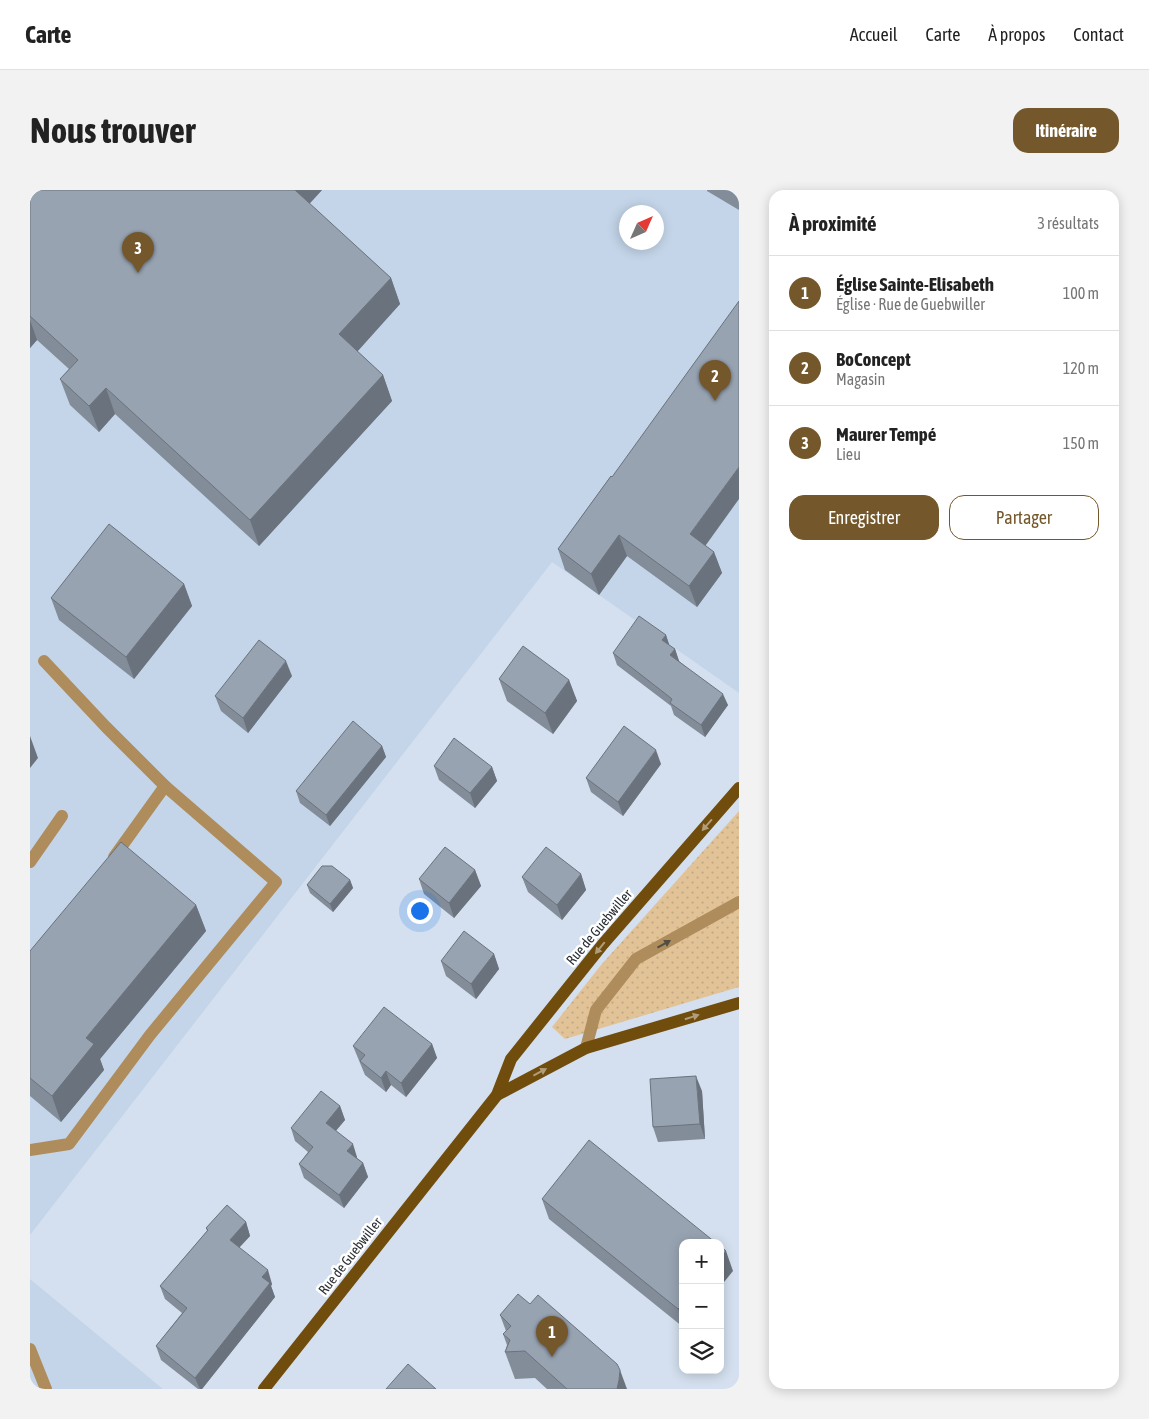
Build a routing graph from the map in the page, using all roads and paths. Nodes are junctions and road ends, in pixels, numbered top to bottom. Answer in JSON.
{"nodes":[{"id":1,"x":44,"y":662,"type":"dead end"},
{"id":2,"x":165,"y":786,"type":"junction"},
{"id":3,"x":739,"y":788,"type":"edge"},
{"id":4,"x":62,"y":816,"type":"dead end"},
{"id":5,"x":30,"y":862,"type":"edge"},
{"id":6,"x":107,"y":866,"type":"edge"},
{"id":7,"x":739,"y":902,"type":"edge"},
{"id":8,"x":739,"y":1003,"type":"edge"},
{"id":9,"x":586,"y":1048,"type":"junction"},
{"id":10,"x":497,"y":1094,"type":"junction"},
{"id":11,"x":30,"y":1150,"type":"edge"},
{"id":12,"x":30,"y":1348,"type":"edge"},
{"id":13,"x":46,"y":1389,"type":"edge"},
{"id":14,"x":264,"y":1389,"type":"edge"}],
"edges":[{"from":1,"to":2,"type":"street"},
{"from":2,"to":6,"type":"street"},
{"from":2,"to":11,"type":"street"},
{"from":3,"to":10,"type":"main road","name":"Rue de Guebwiller","one_way":true},
{"from":4,"to":5,"type":"street"},
{"from":9,"to":7,"type":"street","one_way":true},
{"from":9,"to":8,"type":"main road","name":"Rue de Guebwiller","one_way":true},
{"from":10,"to":9,"type":"main road","name":"Rue de Guebwiller","one_way":true},
{"from":10,"to":14,"type":"main road","name":"Rue de Guebwiller"},
{"from":12,"to":13,"type":"street"}]}
